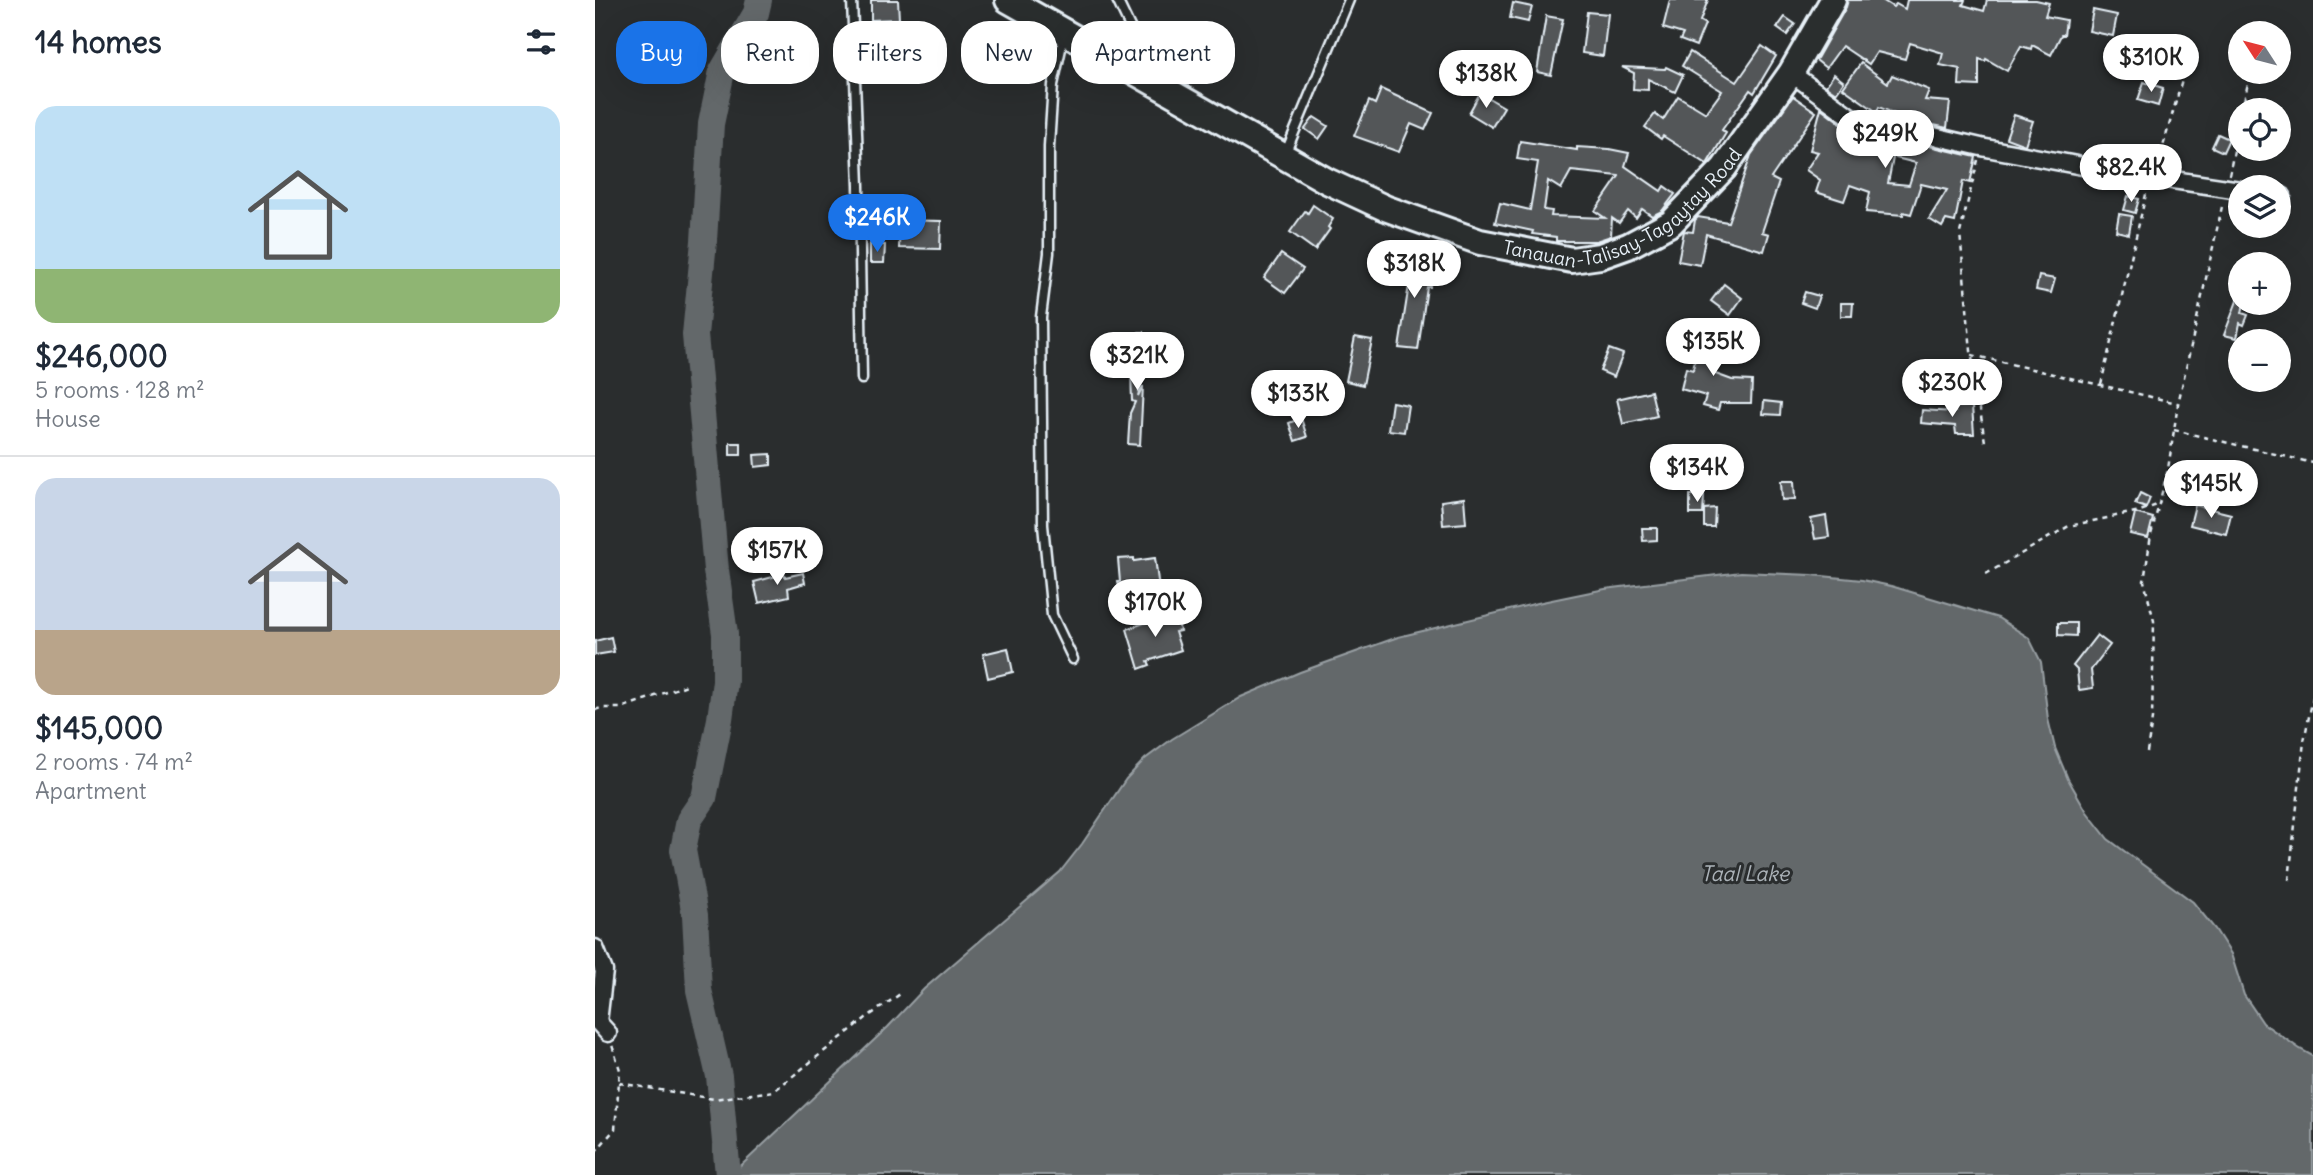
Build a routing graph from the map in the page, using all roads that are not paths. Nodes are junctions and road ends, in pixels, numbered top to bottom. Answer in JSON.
{"nodes":[{"id":1,"x":852,"y":0,"type":"edge"},
{"id":2,"x":1008,"y":0,"type":"edge"},
{"id":3,"x":1117,"y":0,"type":"edge"},
{"id":4,"x":1349,"y":0,"type":"edge"},
{"id":5,"x":1833,"y":0,"type":"edge"},
{"id":6,"x":1032,"y":6,"type":"edge"},
{"id":7,"x":1127,"y":21,"type":"edge"},
{"id":8,"x":1064,"y":32,"type":"junction"},
{"id":9,"x":1071,"y":36,"type":"edge"},
{"id":10,"x":1791,"y":73,"type":"junction"},
{"id":11,"x":1157,"y":84,"type":"edge"},
{"id":12,"x":1284,"y":157,"type":"junction"},
{"id":13,"x":2228,"y":188,"type":"edge"},
{"id":14,"x":862,"y":379,"type":"dead end"},
{"id":15,"x":1073,"y":659,"type":"dead end"},
{"id":16,"x":595,"y":948,"type":"edge"},
{"id":17,"x":608,"y":1033,"type":"road end"}],
"edges":[{"from":1,"to":14,"type":"lane"},
{"from":2,"to":6,"type":"main road","name":"Tanauan-Talisay-Tagaytay Road"},
{"from":3,"to":7,"type":"lane"},
{"from":4,"to":12,"type":"lane"},
{"from":5,"to":10,"type":"main road","name":"Tanauan-Talisay-Tagaytay Road"},
{"from":6,"to":8,"type":"main road","name":"Tanauan-Talisay-Tagaytay Road"},
{"from":8,"to":9,"type":"main road","name":"Tanauan-Talisay-Tagaytay Road"},
{"from":8,"to":15,"type":"lane"},
{"from":10,"to":12,"type":"main road","name":"Tanauan-Talisay-Tagaytay Road"},
{"from":10,"to":13,"type":"street"},
{"from":11,"to":12,"type":"main road","name":"Tanauan-Talisay-Tagaytay Road"},
{"from":16,"to":17,"type":"street"}]}
